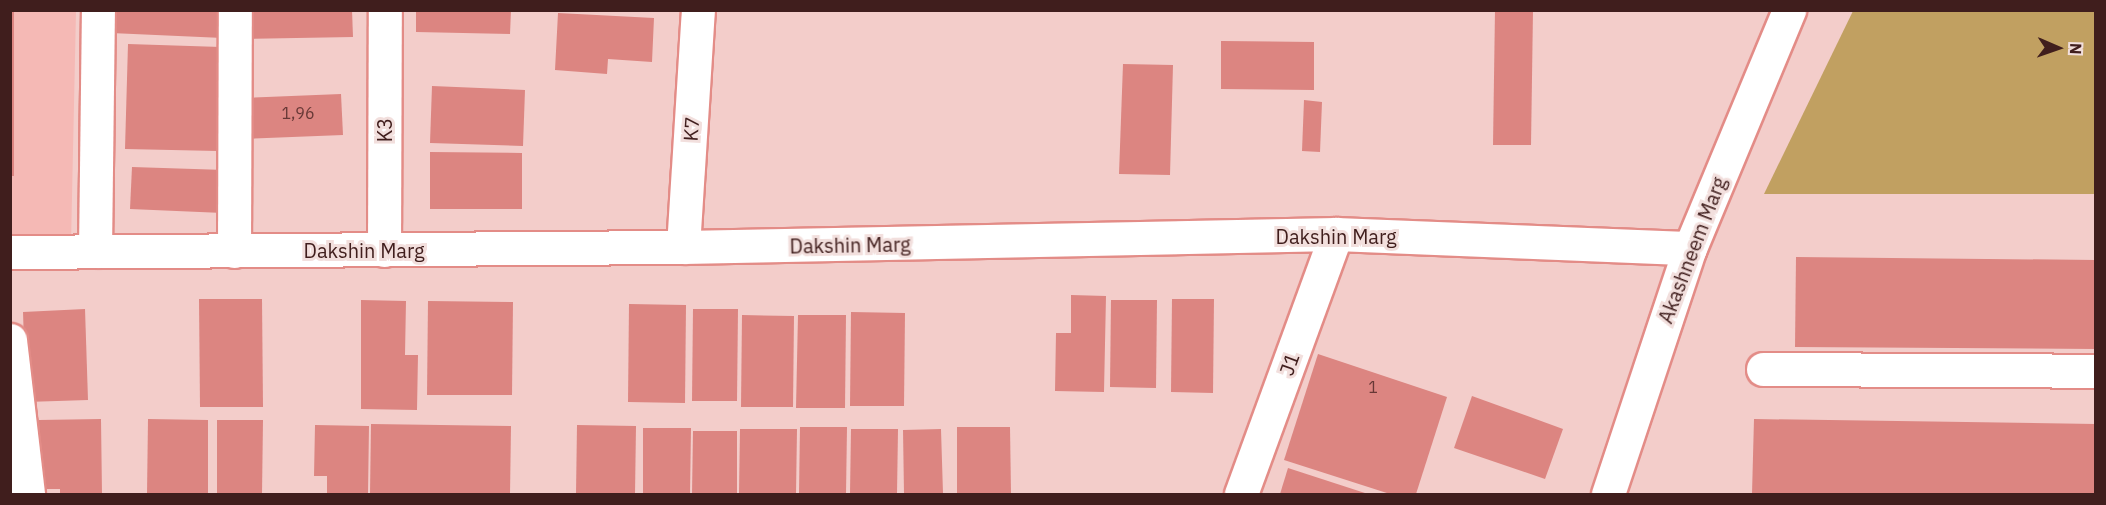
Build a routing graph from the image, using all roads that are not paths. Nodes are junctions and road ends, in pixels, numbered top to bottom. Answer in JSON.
{"nodes":[{"id":1,"x":98,"y":10,"type":"edge"},
{"id":2,"x":235,"y":10,"type":"edge"},
{"id":3,"x":385,"y":10,"type":"edge"},
{"id":4,"x":698,"y":10,"type":"edge"},
{"id":5,"x":1789,"y":10,"type":"edge"},
{"id":6,"x":1336,"y":234,"type":"junction"},
{"id":7,"x":683,"y":248,"type":"junction"},
{"id":8,"x":1690,"y":248,"type":"junction"},
{"id":9,"x":384,"y":250,"type":"junction"},
{"id":10,"x":95,"y":251,"type":"junction"},
{"id":11,"x":234,"y":251,"type":"junction"},
{"id":12,"x":10,"y":252,"type":"edge"},
{"id":13,"x":10,"y":340,"type":"edge"},
{"id":14,"x":1763,"y":369,"type":"dead end"},
{"id":15,"x":2096,"y":371,"type":"edge"},
{"id":16,"x":28,"y":495,"type":"edge"},
{"id":17,"x":1241,"y":495,"type":"edge"},
{"id":18,"x":1608,"y":495,"type":"edge"}],
"edges":[{"from":1,"to":10,"type":"street"},
{"from":2,"to":11,"type":"street"},
{"from":3,"to":9,"type":"street","name":"K3"},
{"from":4,"to":7,"type":"street","name":"K7"},
{"from":5,"to":8,"type":"street","name":"Akashneem Marg"},
{"from":6,"to":7,"type":"street","name":"Dakshin Marg"},
{"from":6,"to":8,"type":"street","name":"Dakshin Marg"},
{"from":6,"to":17,"type":"street","name":"J1"},
{"from":7,"to":9,"type":"street","name":"Dakshin Marg"},
{"from":8,"to":18,"type":"street","name":"Akashneem Marg"},
{"from":9,"to":11,"type":"street","name":"Dakshin Marg"},
{"from":10,"to":11,"type":"street","name":"Dakshin Marg"},
{"from":10,"to":12,"type":"street","name":"Dakshin Marg"},
{"from":13,"to":16,"type":"street"},
{"from":14,"to":15,"type":"street"}]}
